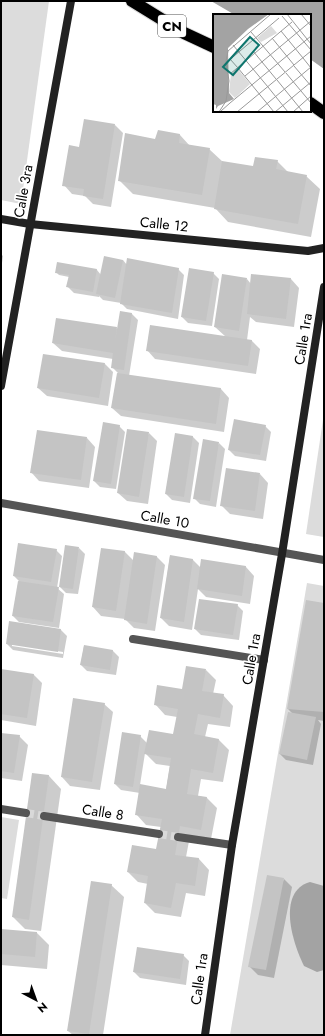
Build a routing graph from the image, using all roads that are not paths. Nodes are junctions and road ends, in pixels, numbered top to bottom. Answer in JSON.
{"nodes":[{"id":1,"x":71,"y":1,"type":"edge"},
{"id":2,"x":132,"y":1,"type":"edge"},
{"id":3,"x":213,"y":47,"type":"edge"},
{"id":4,"x":311,"y":104,"type":"edge"},
{"id":5,"x":324,"y":113,"type":"edge"},
{"id":6,"x":1,"y":219,"type":"edge"},
{"id":7,"x":30,"y":224,"type":"junction"},
{"id":8,"x":324,"y":248,"type":"edge"},
{"id":9,"x":324,"y":287,"type":"edge"},
{"id":10,"x":1,"y":386,"type":"edge"},
{"id":11,"x":1,"y":503,"type":"edge"},
{"id":12,"x":282,"y":554,"type":"junction"},
{"id":13,"x":324,"y":560,"type":"edge"},
{"id":14,"x":132,"y":639,"type":"dead end"},
{"id":15,"x":264,"y":660,"type":"junction"},
{"id":16,"x":1,"y":809,"type":"edge"},
{"id":17,"x":26,"y":813,"type":"tunnel mouth"},
{"id":18,"x":44,"y":816,"type":"tunnel mouth"},
{"id":19,"x":159,"y":834,"type":"tunnel mouth"},
{"id":20,"x":178,"y":837,"type":"tunnel mouth"},
{"id":21,"x":232,"y":845,"type":"junction"},
{"id":22,"x":205,"y":1035,"type":"edge"}],
"edges":[{"from":1,"to":7,"type":"street","name":"Calle 3ra"},
{"from":2,"to":3,"type":"highway","number":"CN"},
{"from":4,"to":5,"type":"highway"},
{"from":6,"to":7,"type":"street","name":"Calle 12"},
{"from":7,"to":8,"type":"street","name":"Calle 12"},
{"from":7,"to":10,"type":"street","name":"Calle 3ra"},
{"from":9,"to":12,"type":"street","name":"Calle 1ra"},
{"from":11,"to":12,"type":"street","name":"Calle 10"},
{"from":12,"to":13,"type":"street","name":"Calle 10"},
{"from":12,"to":15,"type":"street","name":"Calle 1ra"},
{"from":14,"to":15,"type":"street"},
{"from":15,"to":21,"type":"street","name":"Calle 1ra"},
{"from":16,"to":17,"type":"street"},
{"from":18,"to":19,"type":"street","name":"Calle 8"},
{"from":20,"to":21,"type":"street"},
{"from":21,"to":22,"type":"street","name":"Calle 1ra"}]}
